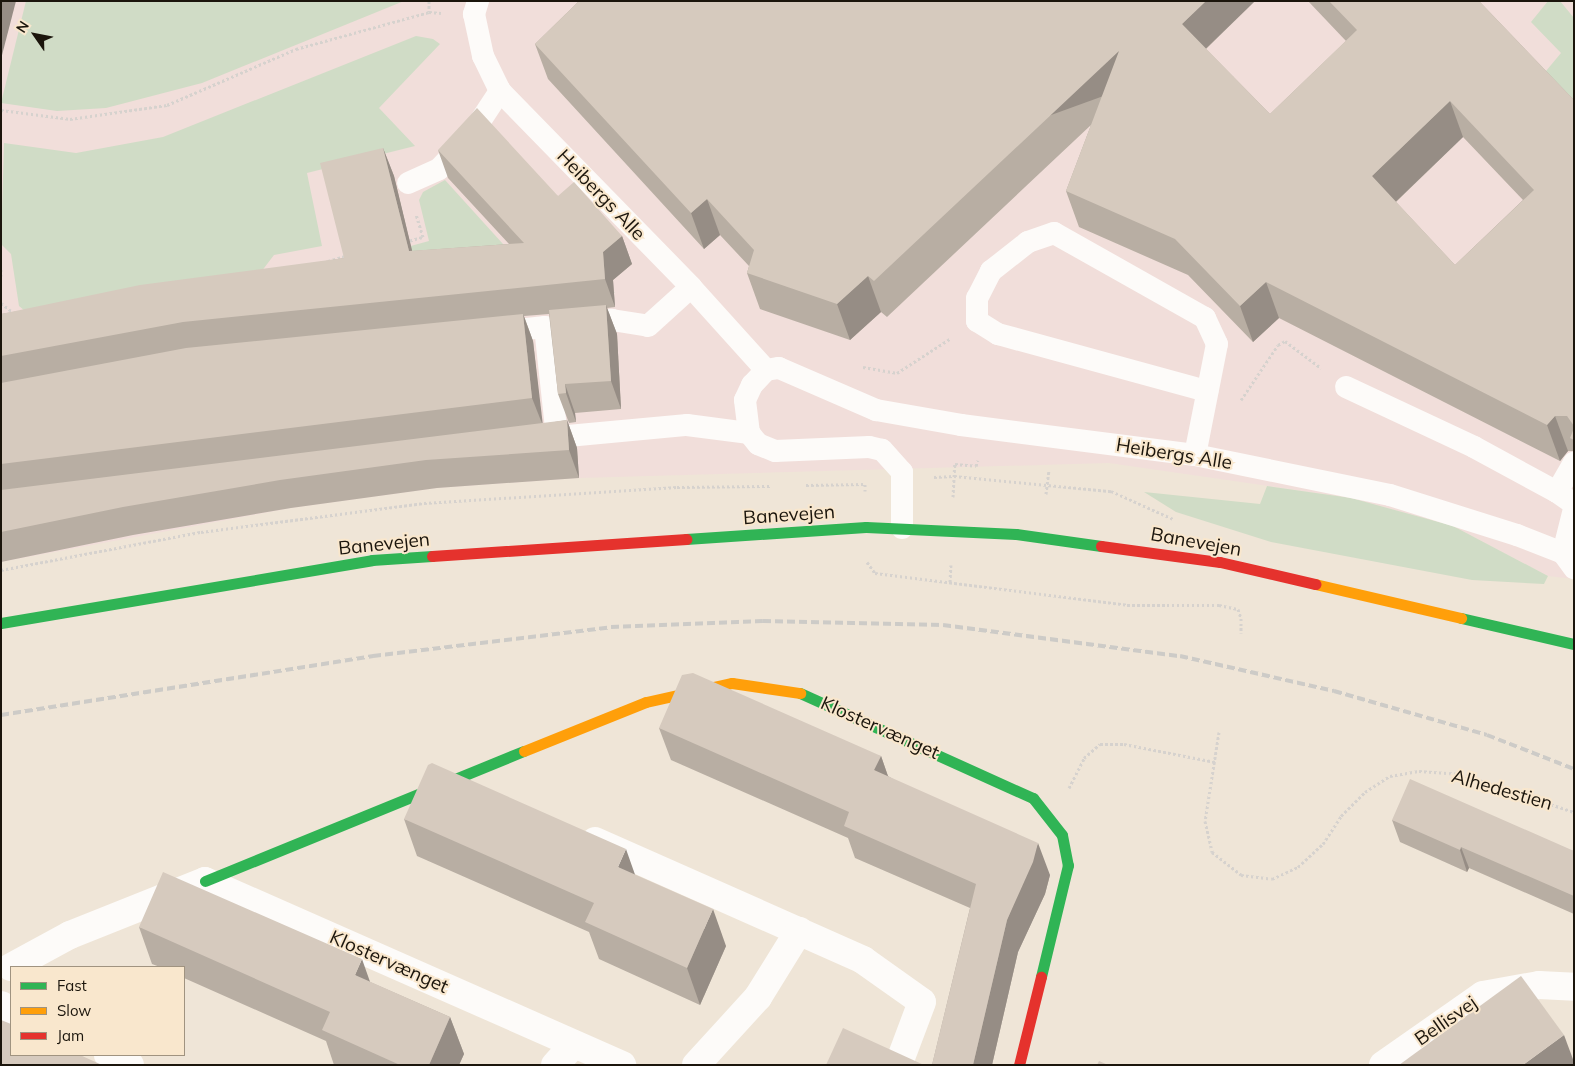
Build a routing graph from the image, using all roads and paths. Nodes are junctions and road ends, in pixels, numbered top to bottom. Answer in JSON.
{"nodes":[{"id":1,"x":429,"y":1,"type":"edge"},
{"id":2,"x":476,"y":8,"type":"edge"},
{"id":3,"x":429,"y":12,"type":"junction"},
{"id":4,"x":500,"y":91,"type":"junction"},
{"id":5,"x":1,"y":110,"type":"edge"},
{"id":6,"x":408,"y":183,"type":"joint"},
{"id":7,"x":395,"y":244,"type":"edge"},
{"id":8,"x":350,"y":256,"type":"edge"},
{"id":9,"x":323,"y":262,"type":"edge"},
{"id":10,"x":1,"y":269,"type":"edge"},
{"id":11,"x":1,"y":276,"type":"edge"},
{"id":12,"x":691,"y":287,"type":"junction"},
{"id":13,"x":1,"y":303,"type":"edge"},
{"id":14,"x":22,"y":320,"type":"edge"},
{"id":15,"x":977,"y":321,"type":"junction"},
{"id":16,"x":545,"y":327,"type":"junction"},
{"id":17,"x":476,"y":334,"type":"edge"},
{"id":18,"x":860,"y":366,"type":"dead end"},
{"id":19,"x":766,"y":370,"type":"junction"},
{"id":20,"x":1346,"y":388,"type":"joint"},
{"id":21,"x":1207,"y":391,"type":"junction"},
{"id":22,"x":1202,"y":419,"type":"junction"},
{"id":23,"x":749,"y":433,"type":"junction"},
{"id":24,"x":557,"y":437,"type":"junction"},
{"id":25,"x":518,"y":442,"type":"edge"},
{"id":26,"x":1195,"y":455,"type":"junction"},
{"id":27,"x":1574,"y":463,"type":"edge"},
{"id":28,"x":1050,"y":467,"type":"dead end"},
{"id":29,"x":902,"y":480,"type":"junction"},
{"id":30,"x":865,"y":484,"type":"dead end"},
{"id":31,"x":1047,"y":484,"type":"junction"},
{"id":32,"x":1046,"y":494,"type":"dead end"},
{"id":33,"x":1566,"y":498,"type":"edge"},
{"id":34,"x":1574,"y":508,"type":"edge"},
{"id":35,"x":1178,"y":523,"type":"dead end"},
{"id":36,"x":902,"y":528,"type":"junction"},
{"id":37,"x":1568,"y":561,"type":"edge"},
{"id":38,"x":1,"y":623,"type":"edge"},
{"id":39,"x":1574,"y":644,"type":"edge"},
{"id":40,"x":1219,"y":732,"type":"dead end"},
{"id":41,"x":1215,"y":762,"type":"junction"},
{"id":42,"x":454,"y":779,"type":"junction"},
{"id":43,"x":490,"y":795,"type":"edge"},
{"id":44,"x":1574,"y":812,"type":"edge"},
{"id":45,"x":1051,"y":821,"type":"junction"},
{"id":46,"x":572,"y":831,"type":"edge"},
{"id":47,"x":205,"y":881,"type":"junction"},
{"id":48,"x":799,"y":931,"type":"junction"},
{"id":49,"x":13,"y":966,"type":"edge"},
{"id":50,"x":1574,"y":987,"type":"edge"},
{"id":51,"x":574,"y":1044,"type":"junction"},
{"id":52,"x":110,"y":1056,"type":"edge"},
{"id":53,"x":901,"y":1058,"type":"edge"},
{"id":54,"x":130,"y":1065,"type":"edge"},
{"id":55,"x":555,"y":1065,"type":"edge"},
{"id":56,"x":622,"y":1065,"type":"edge"},
{"id":57,"x":696,"y":1065,"type":"edge"},
{"id":58,"x":1019,"y":1065,"type":"edge"},
{"id":59,"x":1383,"y":1065,"type":"edge"}],
"edges":[{"from":1,"to":3,"type":"path"},
{"from":2,"to":3,"type":"path"},
{"from":2,"to":4,"type":"lane","name":"Heibergs Alle"},
{"from":3,"to":5,"type":"path"},
{"from":4,"to":6,"type":"lane"},
{"from":4,"to":12,"type":"lane","name":"Heibergs Alle"},
{"from":6,"to":7,"type":"path"},
{"from":8,"to":9,"type":"path"},
{"from":10,"to":11,"type":"path"},
{"from":12,"to":16,"type":"lane"},
{"from":12,"to":19,"type":"lane","name":"Heibergs Alle"},
{"from":13,"to":14,"type":"path"},
{"from":15,"to":18,"type":"path"},
{"from":15,"to":21,"type":"lane"},
{"from":15,"to":21,"type":"lane"},
{"from":16,"to":17,"type":"lane"},
{"from":16,"to":24,"type":"lane"},
{"from":19,"to":23,"type":"lane"},
{"from":19,"to":26,"type":"lane","name":"Heibergs Alle"},
{"from":20,"to":22,"type":"path"},
{"from":20,"to":33,"type":"lane"},
{"from":21,"to":22,"type":"lane"},
{"from":22,"to":26,"type":"lane"},
{"from":23,"to":24,"type":"lane"},
{"from":23,"to":29,"type":"lane"},
{"from":24,"to":25,"type":"lane"},
{"from":26,"to":37,"type":"lane","name":"Heibergs Alle"},
{"from":27,"to":33,"type":"lane"},
{"from":28,"to":31,"type":"path"},
{"from":29,"to":30,"type":"path"},
{"from":29,"to":31,"type":"path"},
{"from":29,"to":36,"type":"lane"},
{"from":31,"to":32,"type":"path"},
{"from":31,"to":35,"type":"path"},
{"from":34,"to":37,"type":"lane"},
{"from":36,"to":38,"type":"main road","name":"Banevejen"},
{"from":36,"to":39,"type":"main road","name":"Banevejen"},
{"from":40,"to":41,"type":"path","name":"Alhedestien"},
{"from":41,"to":44,"type":"path","name":"Alhedestien"},
{"from":41,"to":45,"type":"path"},
{"from":42,"to":43,"type":"street"},
{"from":42,"to":45,"type":"main road","name":"Klostervænget"},
{"from":42,"to":47,"type":"main road","name":"Klostervænget"},
{"from":45,"to":58,"type":"main road","name":"Klostervænget"},
{"from":46,"to":48,"type":"street"},
{"from":47,"to":49,"type":"street","name":"Klostervænget"},
{"from":47,"to":51,"type":"street","name":"Klostervænget"},
{"from":48,"to":53,"type":"street"},
{"from":48,"to":57,"type":"street"},
{"from":50,"to":59,"type":"street","name":"Bellisvej"},
{"from":51,"to":55,"type":"street"},
{"from":51,"to":56,"type":"street","name":"Klostervænget"},
{"from":52,"to":54,"type":"street"}]}
